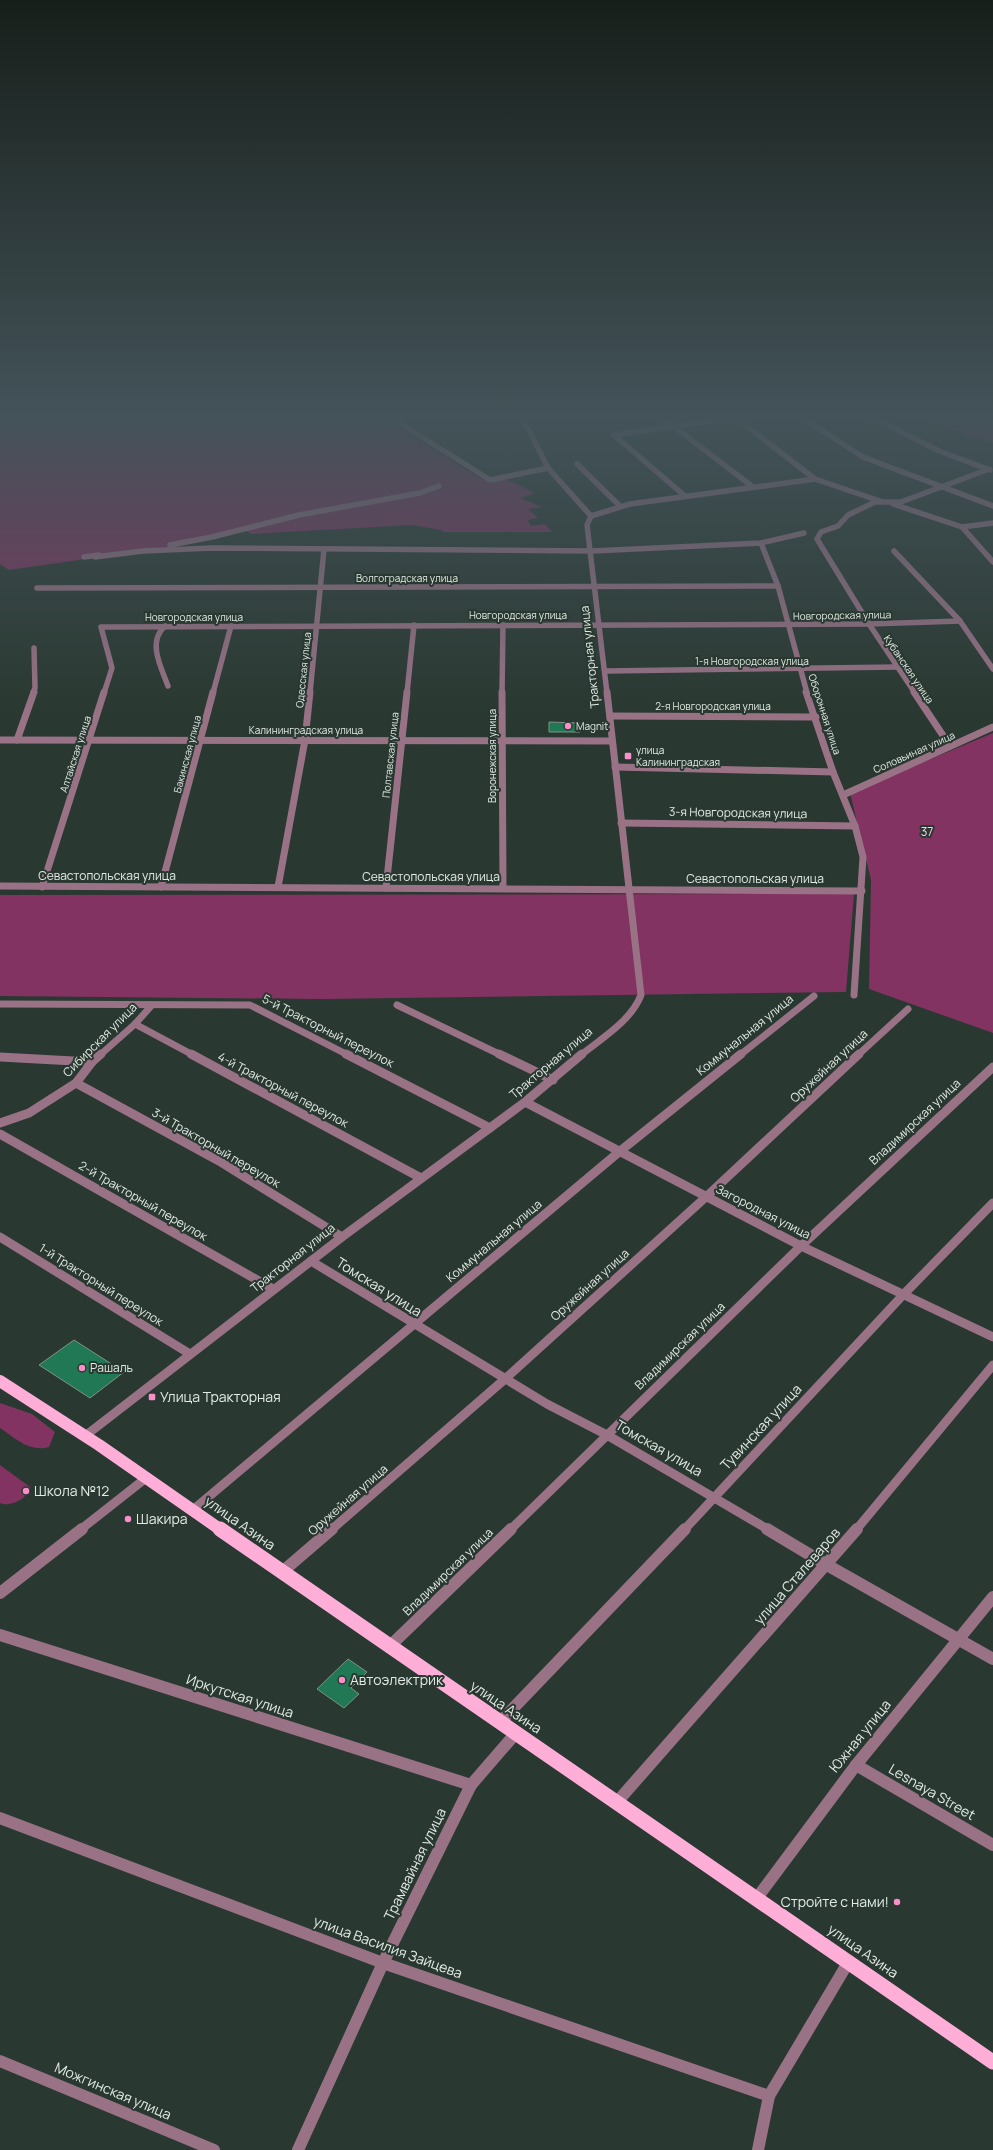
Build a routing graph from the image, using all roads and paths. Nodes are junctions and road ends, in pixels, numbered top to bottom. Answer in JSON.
{"nodes":[{"id":1,"x":299,"y":515,"type":"edge"},
{"id":2,"x":848,"y":515,"type":"edge"},
{"id":3,"x":923,"y":515,"type":"edge"},
{"id":4,"x":591,"y":516,"type":"edge"},
{"id":5,"x":993,"y":524,"type":"edge"},
{"id":6,"x":962,"y":528,"type":"junction"},
{"id":7,"x":804,"y":533,"type":"dead end"},
{"id":8,"x":202,"y":541,"type":"junction"},
{"id":9,"x":761,"y":543,"type":"junction"},
{"id":10,"x":212,"y":548,"type":"junction"},
{"id":11,"x":324,"y":549,"type":"junction"},
{"id":12,"x":592,"y":551,"type":"junction"},
{"id":13,"x":894,"y":551,"type":"dead end"},
{"id":14,"x":84,"y":556,"type":"dead end"},
{"id":15,"x":95,"y":558,"type":"dead end"},
{"id":16,"x":992,"y":560,"type":"edge"},
{"id":17,"x":778,"y":586,"type":"junction"},
{"id":18,"x":596,"y":587,"type":"junction"},
{"id":19,"x":37,"y":588,"type":"dead end"},
{"id":20,"x":322,"y":588,"type":"junction"},
{"id":21,"x":960,"y":621,"type":"junction"},
{"id":22,"x":503,"y":624,"type":"junction"},
{"id":23,"x":601,"y":624,"type":"junction"},
{"id":24,"x":789,"y":624,"type":"junction"},
{"id":25,"x":869,"y":624,"type":"junction"},
{"id":26,"x":414,"y":625,"type":"junction"},
{"id":27,"x":165,"y":626,"type":"junction"},
{"id":28,"x":231,"y":626,"type":"junction"},
{"id":29,"x":318,"y":626,"type":"junction"},
{"id":30,"x":100,"y":627,"type":"joint"},
{"id":31,"x":34,"y":648,"type":"dead end"},
{"id":32,"x":898,"y":667,"type":"junction"},
{"id":33,"x":993,"y":669,"type":"edge"},
{"id":34,"x":799,"y":670,"type":"junction"},
{"id":35,"x":606,"y":671,"type":"junction"},
{"id":36,"x":168,"y":686,"type":"dead end"},
{"id":37,"x":610,"y":716,"type":"junction"},
{"id":38,"x":816,"y":717,"type":"junction"},
{"id":39,"x":993,"y":728,"type":"edge"},
{"id":40,"x":0,"y":740,"type":"edge"},
{"id":41,"x":17,"y":740,"type":"junction"},
{"id":42,"x":201,"y":740,"type":"junction"},
{"id":43,"x":305,"y":740,"type":"junction"},
{"id":44,"x":502,"y":740,"type":"junction"},
{"id":45,"x":90,"y":741,"type":"junction"},
{"id":46,"x":402,"y":741,"type":"junction"},
{"id":47,"x":612,"y":741,"type":"junction"},
{"id":48,"x":950,"y":746,"type":"junction"},
{"id":49,"x":615,"y":767,"type":"junction"},
{"id":50,"x":833,"y":772,"type":"junction"},
{"id":51,"x":843,"y":795,"type":"junction"},
{"id":52,"x":621,"y":823,"type":"junction"},
{"id":53,"x":855,"y":826,"type":"junction"},
{"id":54,"x":0,"y":886,"type":"edge"},
{"id":55,"x":42,"y":887,"type":"junction"},
{"id":56,"x":161,"y":887,"type":"junction"},
{"id":57,"x":278,"y":887,"type":"junction"},
{"id":58,"x":386,"y":888,"type":"junction"},
{"id":59,"x":503,"y":888,"type":"junction"},
{"id":60,"x":630,"y":889,"type":"junction"},
{"id":61,"x":862,"y":891,"type":"junction"},
{"id":62,"x":854,"y":995,"type":"dead end"},
{"id":63,"x":814,"y":996,"type":"dead end"},
{"id":64,"x":0,"y":1004,"type":"edge"},
{"id":65,"x":152,"y":1005,"type":"junction"},
{"id":66,"x":397,"y":1005,"type":"dead end"},
{"id":67,"x":908,"y":1009,"type":"dead end"},
{"id":68,"x":134,"y":1024,"type":"junction"},
{"id":69,"x":0,"y":1057,"type":"edge"},
{"id":70,"x":92,"y":1062,"type":"junction"},
{"id":71,"x":993,"y":1067,"type":"edge"},
{"id":72,"x":553,"y":1080,"type":"junction"},
{"id":73,"x":76,"y":1082,"type":"junction"},
{"id":74,"x":526,"y":1102,"type":"junction"},
{"id":75,"x":0,"y":1123,"type":"edge"},
{"id":76,"x":490,"y":1128,"type":"junction"},
{"id":77,"x":0,"y":1134,"type":"edge"},
{"id":78,"x":620,"y":1152,"type":"junction"},
{"id":79,"x":421,"y":1178,"type":"junction"},
{"id":80,"x":707,"y":1196,"type":"junction"},
{"id":81,"x":993,"y":1203,"type":"edge"},
{"id":82,"x":342,"y":1236,"type":"junction"},
{"id":83,"x":0,"y":1237,"type":"edge"},
{"id":84,"x":801,"y":1246,"type":"junction"},
{"id":85,"x":311,"y":1261,"type":"junction"},
{"id":86,"x":274,"y":1290,"type":"junction"},
{"id":87,"x":903,"y":1295,"type":"junction"},
{"id":88,"x":413,"y":1324,"type":"junction"},
{"id":89,"x":993,"y":1337,"type":"edge"},
{"id":90,"x":190,"y":1354,"type":"junction"},
{"id":91,"x":993,"y":1365,"type":"edge"},
{"id":92,"x":505,"y":1379,"type":"junction"},
{"id":93,"x":0,"y":1381,"type":"edge"},
{"id":94,"x":607,"y":1435,"type":"junction"},
{"id":95,"x":85,"y":1436,"type":"junction"},
{"id":96,"x":146,"y":1478,"type":"junction"},
{"id":97,"x":715,"y":1497,"type":"junction"},
{"id":98,"x":194,"y":1509,"type":"junction"},
{"id":99,"x":827,"y":1565,"type":"junction"},
{"id":100,"x":282,"y":1572,"type":"junction"},
{"id":101,"x":0,"y":1593,"type":"edge"},
{"id":102,"x":993,"y":1598,"type":"edge"},
{"id":103,"x":0,"y":1635,"type":"edge"},
{"id":104,"x":960,"y":1639,"type":"junction"},
{"id":105,"x":389,"y":1647,"type":"junction"},
{"id":106,"x":993,"y":1659,"type":"edge"},
{"id":107,"x":500,"y":1722,"type":"junction"},
{"id":108,"x":516,"y":1733,"type":"junction"},
{"id":109,"x":856,"y":1765,"type":"junction"},
{"id":110,"x":471,"y":1785,"type":"junction"},
{"id":111,"x":617,"y":1802,"type":"junction"},
{"id":112,"x":0,"y":1818,"type":"edge"},
{"id":113,"x":993,"y":1845,"type":"edge"},
{"id":114,"x":757,"y":1898,"type":"junction"},
{"id":115,"x":850,"y":1960,"type":"junction"},
{"id":116,"x":383,"y":1963,"type":"junction"},
{"id":117,"x":0,"y":2061,"type":"edge"},
{"id":118,"x":993,"y":2062,"type":"edge"},
{"id":119,"x":769,"y":2096,"type":"junction"},
{"id":120,"x":214,"y":2150,"type":"edge"},
{"id":121,"x":298,"y":2150,"type":"edge"},
{"id":122,"x":758,"y":2150,"type":"edge"}],
"edges":[{"from":1,"to":8,"type":"street"},
{"from":2,"to":25,"type":"street","name":"Кубанская улица"},
{"from":3,"to":6,"type":"street"},
{"from":4,"to":12,"type":"street","name":"Тракторная улица"},
{"from":5,"to":6,"type":"street"},
{"from":6,"to":16,"type":"street"},
{"from":7,"to":9,"type":"street"},
{"from":8,"to":10,"type":"street"},
{"from":8,"to":14,"type":"street"},
{"from":9,"to":12,"type":"street"},
{"from":9,"to":17,"type":"street","name":"Оборонная улица"},
{"from":10,"to":11,"type":"street"},
{"from":10,"to":15,"type":"street"},
{"from":11,"to":12,"type":"street"},
{"from":11,"to":20,"type":"street","name":"Одесская улица"},
{"from":12,"to":18,"type":"street","name":"Тракторная улица"},
{"from":13,"to":21,"type":"street"},
{"from":17,"to":18,"type":"street","name":"Волгоградская улица"},
{"from":17,"to":24,"type":"street","name":"Оборонная улица"},
{"from":18,"to":20,"type":"street","name":"Волгоградская улица"},
{"from":18,"to":23,"type":"street","name":"Тракторная улица"},
{"from":19,"to":20,"type":"street","name":"Волгоградская улица"},
{"from":20,"to":29,"type":"street","name":"Одесская улица"},
{"from":21,"to":25,"type":"street","name":"Новгородская улица"},
{"from":21,"to":33,"type":"street"},
{"from":22,"to":23,"type":"street","name":"Новгородская улица"},
{"from":22,"to":26,"type":"street","name":"Новгородская улица"},
{"from":22,"to":44,"type":"street","name":"Воронежская улица"},
{"from":23,"to":24,"type":"street","name":"Новгородская улица"},
{"from":23,"to":35,"type":"street","name":"Тракторная улица"},
{"from":24,"to":25,"type":"street","name":"Новгородская улица"},
{"from":24,"to":34,"type":"street","name":"Оборонная улица"},
{"from":25,"to":32,"type":"street","name":"Кубанская улица"},
{"from":26,"to":29,"type":"street","name":"Новгородская улица"},
{"from":26,"to":46,"type":"street","name":"Полтавская улица"},
{"from":27,"to":28,"type":"street","name":"Новгородская улица"},
{"from":27,"to":30,"type":"street","name":"Новгородская улица"},
{"from":27,"to":36,"type":"street"},
{"from":28,"to":29,"type":"street","name":"Новгородская улица"},
{"from":28,"to":42,"type":"street","name":"Бакинская улица"},
{"from":29,"to":43,"type":"street","name":"Одесская улица"},
{"from":30,"to":45,"type":"street","name":"Алтайская улица"},
{"from":31,"to":41,"type":"street"},
{"from":32,"to":34,"type":"street","name":"1-я Новгородская улица"},
{"from":32,"to":48,"type":"street","name":"Кубанская улица"},
{"from":34,"to":35,"type":"street","name":"1-я Новгородская улица"},
{"from":34,"to":38,"type":"street","name":"Оборонная улица"},
{"from":35,"to":37,"type":"street","name":"Тракторная улица"},
{"from":37,"to":38,"type":"street","name":"2-я Новгородская улица"},
{"from":37,"to":47,"type":"street","name":"Тракторная улица"},
{"from":38,"to":50,"type":"street","name":"Оборонная улица"},
{"from":39,"to":48,"type":"street","name":"Соловьиная улица"},
{"from":40,"to":41,"type":"street","name":"Калининградская улица"},
{"from":41,"to":45,"type":"street","name":"Калининградская улица"},
{"from":42,"to":43,"type":"street","name":"Калининградская улица"},
{"from":42,"to":45,"type":"street","name":"Калининградская улица"},
{"from":42,"to":56,"type":"street","name":"Бакинская улица"},
{"from":43,"to":46,"type":"street","name":"Калининградская улица"},
{"from":43,"to":57,"type":"street","name":"Одесская улица"},
{"from":44,"to":46,"type":"street","name":"Калининградская улица"},
{"from":44,"to":47,"type":"street","name":"Калининградская улица"},
{"from":44,"to":59,"type":"street","name":"Воронежская улица"},
{"from":45,"to":55,"type":"street","name":"Алтайская улица"},
{"from":46,"to":58,"type":"street","name":"Полтавская улица"},
{"from":47,"to":49,"type":"street","name":"Тракторная улица"},
{"from":48,"to":51,"type":"street","name":"Соловьиная улица"},
{"from":49,"to":50,"type":"street"},
{"from":49,"to":52,"type":"street","name":"Тракторная улица"},
{"from":50,"to":51,"type":"street","name":"Оборонная улица"},
{"from":51,"to":53,"type":"street","name":"Оборонная улица"},
{"from":52,"to":53,"type":"street","name":"3-я Новгородская улица"},
{"from":52,"to":60,"type":"street","name":"Тракторная улица"},
{"from":53,"to":61,"type":"street","name":"Оборонная улица"},
{"from":54,"to":55,"type":"street","name":"Севастопольская улица"},
{"from":55,"to":56,"type":"street","name":"Севастопольская улица"},
{"from":56,"to":57,"type":"street","name":"Севастопольская улица"},
{"from":57,"to":58,"type":"street","name":"Севастопольская улица"},
{"from":58,"to":59,"type":"street","name":"Севастопольская улица"},
{"from":59,"to":60,"type":"street","name":"Севастопольская улица"},
{"from":60,"to":61,"type":"street","name":"Севастопольская улица"},
{"from":60,"to":72,"type":"street","name":"Тракторная улица"},
{"from":61,"to":62,"type":"street","name":"Оборонная улица"},
{"from":63,"to":78,"type":"street","name":"Коммунальная улица"},
{"from":64,"to":65,"type":"street","name":"5-й Тракторный переулок"},
{"from":65,"to":68,"type":"street","name":"Сибирская улица"},
{"from":65,"to":76,"type":"street","name":"5-й Тракторный переулок"},
{"from":66,"to":72,"type":"street"},
{"from":67,"to":80,"type":"street","name":"Оружейная улица"},
{"from":68,"to":70,"type":"street","name":"Сибирская улица"},
{"from":68,"to":79,"type":"street","name":"4-й Тракторный переулок"},
{"from":69,"to":70,"type":"street"},
{"from":70,"to":73,"type":"street","name":"Сибирская улица"},
{"from":71,"to":84,"type":"street","name":"Владимирская улица"},
{"from":72,"to":74,"type":"street","name":"Тракторная улица"},
{"from":73,"to":75,"type":"street","name":"Сибирская улица"},
{"from":73,"to":82,"type":"street","name":"3-й Тракторный переулок"},
{"from":74,"to":76,"type":"street","name":"Тракторная улица"},
{"from":74,"to":78,"type":"street","name":"Загородная улица"},
{"from":76,"to":79,"type":"street","name":"Тракторная улица"},
{"from":77,"to":86,"type":"street","name":"2-й Тракторный переулок"},
{"from":78,"to":80,"type":"street","name":"Загородная улица"},
{"from":78,"to":88,"type":"street","name":"Коммунальная улица"},
{"from":79,"to":82,"type":"street","name":"Тракторная улица"},
{"from":80,"to":84,"type":"street","name":"Загородная улица"},
{"from":80,"to":92,"type":"street","name":"Оружейная улица"},
{"from":81,"to":87,"type":"street","name":"Тувинская улица"},
{"from":82,"to":85,"type":"street","name":"Тракторная улица"},
{"from":83,"to":90,"type":"street","name":"1-й Тракторный переулок"},
{"from":84,"to":87,"type":"street","name":"Загородная улица"},
{"from":84,"to":94,"type":"street","name":"Владимирская улица"},
{"from":85,"to":86,"type":"street","name":"Тракторная улица"},
{"from":85,"to":88,"type":"street","name":"Томская улица"},
{"from":86,"to":90,"type":"street","name":"Тракторная улица"},
{"from":87,"to":89,"type":"street","name":"Загородная улица"},
{"from":87,"to":97,"type":"street","name":"Тувинская улица"},
{"from":88,"to":92,"type":"street","name":"Томская улица"},
{"from":88,"to":98,"type":"street","name":"Коммунальная улица"},
{"from":90,"to":95,"type":"street","name":"Тракторная улица"},
{"from":91,"to":99,"type":"street","name":"улица Сталеваров"},
{"from":92,"to":94,"type":"street","name":"Томская улица"},
{"from":92,"to":100,"type":"street","name":"Оружейная улица"},
{"from":93,"to":95,"type":"main road","name":"улица Азина"},
{"from":94,"to":97,"type":"street","name":"Томская улица"},
{"from":94,"to":105,"type":"street","name":"Владимирская улица"},
{"from":95,"to":96,"type":"main road","name":"улица Азина"},
{"from":96,"to":98,"type":"main road","name":"улица Азина"},
{"from":96,"to":101,"type":"street"},
{"from":97,"to":99,"type":"street","name":"Томская улица"},
{"from":97,"to":107,"type":"street","name":"Тувинская улица"},
{"from":98,"to":100,"type":"main road","name":"улица Азина"},
{"from":99,"to":104,"type":"street","name":"Томская улица"},
{"from":99,"to":111,"type":"street","name":"улица Сталеваров"},
{"from":100,"to":105,"type":"main road","name":"улица Азина"},
{"from":102,"to":104,"type":"street","name":"Южная улица"},
{"from":103,"to":110,"type":"street","name":"Иркутская улица"},
{"from":104,"to":106,"type":"street","name":"Томская улица"},
{"from":104,"to":109,"type":"street","name":"Южная улица"},
{"from":105,"to":107,"type":"main road","name":"улица Азина"},
{"from":107,"to":108,"type":"main road","name":"улица Азина"},
{"from":108,"to":110,"type":"street","name":"Трамвайная улица"},
{"from":108,"to":111,"type":"main road","name":"улица Азина"},
{"from":109,"to":113,"type":"street","name":"Lesnaya Street"},
{"from":109,"to":114,"type":"street","name":"Южная улица"},
{"from":110,"to":116,"type":"street","name":"Трамвайная улица"},
{"from":111,"to":114,"type":"main road","name":"улица Азина"},
{"from":112,"to":116,"type":"street","name":"улица Василия Зайцева"},
{"from":114,"to":115,"type":"main road","name":"улица Азина"},
{"from":115,"to":118,"type":"main road","name":"улица Азина"},
{"from":115,"to":119,"type":"street"},
{"from":116,"to":119,"type":"street","name":"улица Василия Зайцева"},
{"from":116,"to":121,"type":"street","name":"Трамвайная улица"},
{"from":117,"to":120,"type":"street","name":"Можгинская улица"},
{"from":119,"to":122,"type":"street"}]}
